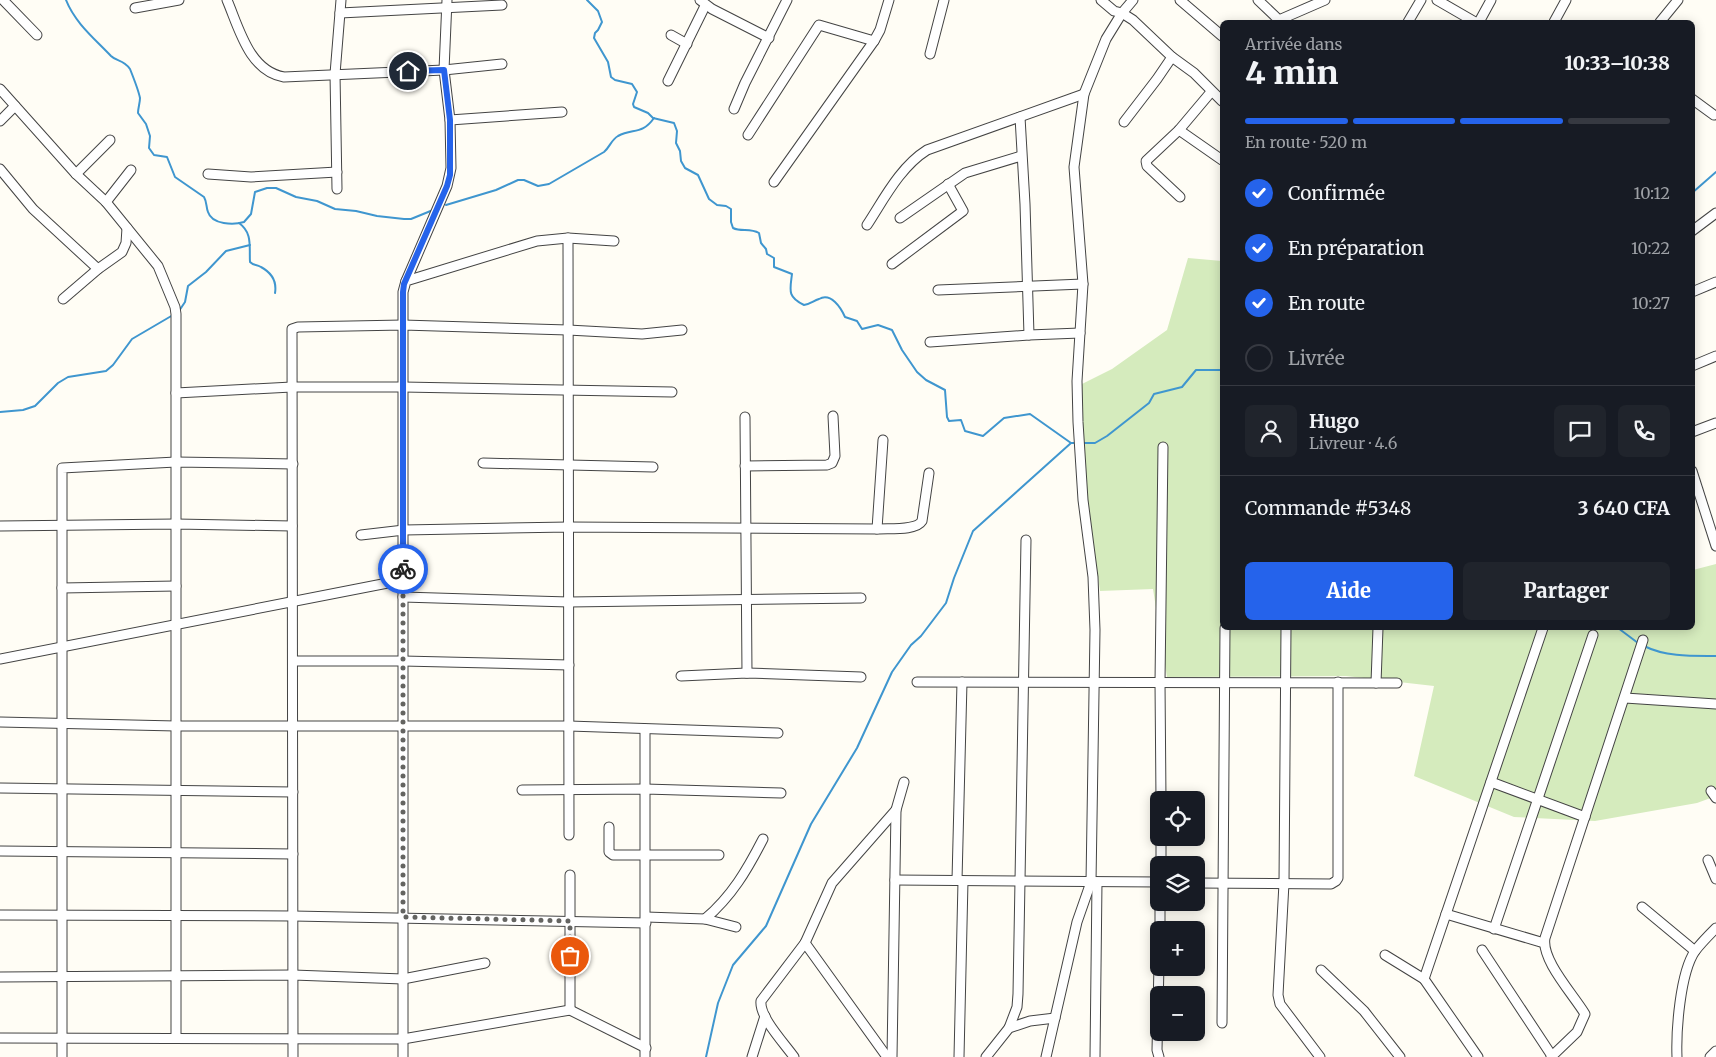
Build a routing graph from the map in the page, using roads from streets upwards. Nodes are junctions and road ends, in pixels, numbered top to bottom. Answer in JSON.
{"nodes":[{"id":1,"x":2,"y":0,"type":"edge"},
{"id":2,"x":179,"y":0,"type":"edge"},
{"id":3,"x":227,"y":0,"type":"edge"},
{"id":4,"x":340,"y":0,"type":"edge"},
{"id":5,"x":787,"y":0,"type":"edge"},
{"id":6,"x":889,"y":0,"type":"edge"},
{"id":7,"x":944,"y":0,"type":"edge"},
{"id":8,"x":1101,"y":0,"type":"edge"},
{"id":9,"x":1133,"y":0,"type":"edge"},
{"id":10,"x":1180,"y":0,"type":"edge"},
{"id":11,"x":1258,"y":0,"type":"edge"},
{"id":12,"x":1325,"y":0,"type":"edge"},
{"id":13,"x":1421,"y":0,"type":"edge"},
{"id":14,"x":1437,"y":0,"type":"edge"},
{"id":15,"x":1491,"y":0,"type":"edge"},
{"id":16,"x":1566,"y":0,"type":"edge"},
{"id":17,"x":1678,"y":0,"type":"edge"},
{"id":18,"x":447,"y":3,"type":"edge"},
{"id":19,"x":702,"y":3,"type":"edge"},
{"id":20,"x":502,"y":5,"type":"dead end"},
{"id":21,"x":136,"y":8,"type":"dead end"},
{"id":22,"x":340,"y":13,"type":"junction"},
{"id":23,"x":1122,"y":13,"type":"junction"},
{"id":24,"x":1409,"y":20,"type":"edge"},
{"id":25,"x":1472,"y":20,"type":"edge"},
{"id":26,"x":1480,"y":20,"type":"edge"},
{"id":27,"x":1555,"y":20,"type":"edge"},
{"id":28,"x":1662,"y":20,"type":"edge"},
{"id":29,"x":1220,"y":34,"type":"edge"},
{"id":30,"x":37,"y":35,"type":"dead end"},
{"id":31,"x":671,"y":35,"type":"dead end"},
{"id":32,"x":769,"y":38,"type":"junction"},
{"id":33,"x":874,"y":42,"type":"junction"},
{"id":34,"x":686,"y":44,"type":"junction"},
{"id":35,"x":930,"y":54,"type":"dead end"},
{"id":36,"x":1172,"y":57,"type":"junction"},
{"id":37,"x":502,"y":64,"type":"dead end"},
{"id":38,"x":444,"y":70,"type":"junction"},
{"id":39,"x":335,"y":74,"type":"junction"},
{"id":40,"x":668,"y":81,"type":"dead end"},
{"id":41,"x":0,"y":89,"type":"edge"},
{"id":42,"x":1211,"y":92,"type":"junction"},
{"id":43,"x":1084,"y":94,"type":"junction"},
{"id":44,"x":1220,"y":99,"type":"edge"},
{"id":45,"x":1695,"y":101,"type":"edge"},
{"id":46,"x":15,"y":106,"type":"junction"},
{"id":47,"x":734,"y":109,"type":"dead end"},
{"id":48,"x":562,"y":112,"type":"dead end"},
{"id":49,"x":1714,"y":115,"type":"dead end"},
{"id":50,"x":1020,"y":118,"type":"junction"},
{"id":51,"x":450,"y":120,"type":"junction"},
{"id":52,"x":0,"y":121,"type":"edge"},
{"id":53,"x":1124,"y":122,"type":"dead end"},
{"id":54,"x":1179,"y":130,"type":"junction"},
{"id":55,"x":748,"y":135,"type":"dead end"},
{"id":56,"x":110,"y":140,"type":"dead end"},
{"id":57,"x":1022,"y":156,"type":"junction"},
{"id":58,"x":1220,"y":159,"type":"edge"},
{"id":59,"x":0,"y":169,"type":"edge"},
{"id":60,"x":131,"y":170,"type":"dead end"},
{"id":61,"x":337,"y":172,"type":"junction"},
{"id":62,"x":76,"y":174,"type":"junction"},
{"id":63,"x":208,"y":174,"type":"dead end"},
{"id":64,"x":774,"y":182,"type":"dead end"},
{"id":65,"x":948,"y":184,"type":"junction"},
{"id":66,"x":337,"y":190,"type":"dead end"},
{"id":67,"x":1180,"y":198,"type":"dead end"},
{"id":68,"x":106,"y":202,"type":"junction"},
{"id":69,"x":1716,"y":213,"type":"edge"},
{"id":70,"x":900,"y":218,"type":"dead end"},
{"id":71,"x":867,"y":225,"type":"dead end"},
{"id":72,"x":127,"y":228,"type":"junction"},
{"id":73,"x":1695,"y":229,"type":"edge"},
{"id":74,"x":568,"y":238,"type":"junction"},
{"id":75,"x":614,"y":241,"type":"dead end"},
{"id":76,"x":892,"y":264,"type":"dead end"},
{"id":77,"x":98,"y":269,"type":"junction"},
{"id":78,"x":406,"y":281,"type":"junction"},
{"id":79,"x":1716,"y":282,"type":"edge"},
{"id":80,"x":1083,"y":284,"type":"junction"},
{"id":81,"x":1026,"y":286,"type":"junction"},
{"id":82,"x":938,"y":290,"type":"dead end"},
{"id":83,"x":1695,"y":291,"type":"edge"},
{"id":84,"x":63,"y":299,"type":"dead end"},
{"id":85,"x":403,"y":325,"type":"junction"},
{"id":86,"x":568,"y":330,"type":"junction"},
{"id":87,"x":682,"y":330,"type":"dead end"},
{"id":88,"x":1080,"y":334,"type":"junction"},
{"id":89,"x":1029,"y":335,"type":"junction"},
{"id":90,"x":930,"y":342,"type":"dead end"},
{"id":91,"x":1716,"y":356,"type":"edge"},
{"id":92,"x":1695,"y":365,"type":"edge"},
{"id":93,"x":292,"y":387,"type":"junction"},
{"id":94,"x":403,"y":387,"type":"junction"},
{"id":95,"x":568,"y":390,"type":"junction"},
{"id":96,"x":176,"y":392,"type":"junction"},
{"id":97,"x":672,"y":392,"type":"dead end"},
{"id":98,"x":834,"y":416,"type":"dead end"},
{"id":99,"x":745,"y":417,"type":"dead end"},
{"id":100,"x":1716,"y":423,"type":"edge"},
{"id":101,"x":1695,"y":431,"type":"edge"},
{"id":102,"x":883,"y":440,"type":"dead end"},
{"id":103,"x":1163,"y":446,"type":"dead end"},
{"id":104,"x":176,"y":462,"type":"junction"},
{"id":105,"x":483,"y":463,"type":"dead end"},
{"id":106,"x":292,"y":464,"type":"junction"},
{"id":107,"x":569,"y":466,"type":"junction"},
{"id":108,"x":745,"y":466,"type":"junction"},
{"id":109,"x":653,"y":467,"type":"dead end"},
{"id":110,"x":929,"y":473,"type":"dead end"},
{"id":111,"x":1695,"y":479,"type":"edge"},
{"id":112,"x":1703,"y":500,"type":"junction"},
{"id":113,"x":1695,"y":502,"type":"edge"},
{"id":114,"x":176,"y":524,"type":"junction"},
{"id":115,"x":62,"y":525,"type":"junction"},
{"id":116,"x":0,"y":526,"type":"edge"},
{"id":117,"x":292,"y":526,"type":"junction"},
{"id":118,"x":569,"y":527,"type":"junction"},
{"id":119,"x":746,"y":528,"type":"junction"},
{"id":120,"x":877,"y":529,"type":"junction"},
{"id":121,"x":404,"y":530,"type":"junction"},
{"id":122,"x":360,"y":535,"type":"dead end"},
{"id":123,"x":1026,"y":540,"type":"dead end"},
{"id":124,"x":1716,"y":546,"type":"edge"},
{"id":125,"x":403,"y":580,"type":"junction"},
{"id":126,"x":176,"y":586,"type":"junction"},
{"id":127,"x":62,"y":588,"type":"junction"},
{"id":128,"x":403,"y":597,"type":"junction"},
{"id":129,"x":861,"y":598,"type":"dead end"},
{"id":130,"x":746,"y":600,"type":"junction"},
{"id":131,"x":292,"y":602,"type":"junction"},
{"id":132,"x":569,"y":602,"type":"junction"},
{"id":133,"x":176,"y":624,"type":"junction"},
{"id":134,"x":1224,"y":630,"type":"edge"},
{"id":135,"x":1286,"y":630,"type":"edge"},
{"id":136,"x":1378,"y":630,"type":"edge"},
{"id":137,"x":1542,"y":630,"type":"edge"},
{"id":138,"x":1593,"y":635,"type":"dead end"},
{"id":139,"x":1643,"y":640,"type":"dead end"},
{"id":140,"x":62,"y":647,"type":"junction"},
{"id":141,"x":0,"y":659,"type":"edge"},
{"id":142,"x":292,"y":661,"type":"junction"},
{"id":143,"x":403,"y":662,"type":"junction"},
{"id":144,"x":569,"y":665,"type":"junction"},
{"id":145,"x":747,"y":673,"type":"junction"},
{"id":146,"x":681,"y":676,"type":"dead end"},
{"id":147,"x":861,"y":677,"type":"dead end"},
{"id":148,"x":917,"y":682,"type":"dead end"},
{"id":149,"x":962,"y":682,"type":"junction"},
{"id":150,"x":1024,"y":682,"type":"junction"},
{"id":151,"x":1094,"y":682,"type":"junction"},
{"id":152,"x":1160,"y":682,"type":"junction"},
{"id":153,"x":1224,"y":682,"type":"junction"},
{"id":154,"x":1285,"y":682,"type":"junction"},
{"id":155,"x":1338,"y":682,"type":"junction"},
{"id":156,"x":1397,"y":682,"type":"dead end"},
{"id":157,"x":1376,"y":683,"type":"junction"},
{"id":158,"x":1625,"y":698,"type":"junction"},
{"id":159,"x":1716,"y":704,"type":"edge"},
{"id":160,"x":0,"y":722,"type":"edge"},
{"id":161,"x":62,"y":723,"type":"junction"},
{"id":162,"x":176,"y":726,"type":"junction"},
{"id":163,"x":293,"y":726,"type":"junction"},
{"id":164,"x":403,"y":726,"type":"junction"},
{"id":165,"x":569,"y":726,"type":"junction"},
{"id":166,"x":645,"y":729,"type":"junction"},
{"id":167,"x":778,"y":733,"type":"dead end"},
{"id":168,"x":904,"y":782,"type":"dead end"},
{"id":169,"x":1490,"y":782,"type":"junction"},
{"id":170,"x":0,"y":788,"type":"edge"},
{"id":171,"x":62,"y":789,"type":"junction"},
{"id":172,"x":645,"y":789,"type":"junction"},
{"id":173,"x":176,"y":790,"type":"junction"},
{"id":174,"x":522,"y":790,"type":"dead end"},
{"id":175,"x":569,"y":790,"type":"junction"},
{"id":176,"x":1160,"y":791,"type":"edge"},
{"id":177,"x":293,"y":792,"type":"junction"},
{"id":178,"x":781,"y":793,"type":"dead end"},
{"id":179,"x":1538,"y":799,"type":"junction"},
{"id":180,"x":896,"y":810,"type":"junction"},
{"id":181,"x":1585,"y":817,"type":"junction"},
{"id":182,"x":609,"y":827,"type":"dead end"},
{"id":183,"x":569,"y":835,"type":"dead end"},
{"id":184,"x":763,"y":840,"type":"dead end"},
{"id":185,"x":0,"y":851,"type":"edge"},
{"id":186,"x":62,"y":852,"type":"junction"},
{"id":187,"x":176,"y":853,"type":"junction"},
{"id":188,"x":293,"y":854,"type":"junction"},
{"id":189,"x":645,"y":854,"type":"junction"},
{"id":190,"x":719,"y":855,"type":"dead end"},
{"id":191,"x":1708,"y":860,"type":"dead end"},
{"id":192,"x":570,"y":876,"type":"dead end"},
{"id":193,"x":1716,"y":879,"type":"edge"},
{"id":194,"x":895,"y":880,"type":"junction"},
{"id":195,"x":960,"y":880,"type":"junction"},
{"id":196,"x":1021,"y":881,"type":"junction"},
{"id":197,"x":1094,"y":882,"type":"junction"},
{"id":198,"x":1150,"y":882,"type":"edge"},
{"id":199,"x":1205,"y":882,"type":"edge"},
{"id":200,"x":1223,"y":883,"type":"junction"},
{"id":201,"x":1284,"y":883,"type":"junction"},
{"id":202,"x":1642,"y":907,"type":"dead end"},
{"id":203,"x":1446,"y":914,"type":"junction"},
{"id":204,"x":0,"y":915,"type":"edge"},
{"id":205,"x":62,"y":915,"type":"junction"},
{"id":206,"x":176,"y":915,"type":"junction"},
{"id":207,"x":293,"y":916,"type":"junction"},
{"id":208,"x":403,"y":917,"type":"junction"},
{"id":209,"x":705,"y":919,"type":"junction"},
{"id":210,"x":646,"y":920,"type":"junction"},
{"id":211,"x":570,"y":921,"type":"junction"},
{"id":212,"x":736,"y":927,"type":"dead end"},
{"id":213,"x":1716,"y":928,"type":"edge"},
{"id":214,"x":1494,"y":929,"type":"junction"},
{"id":215,"x":805,"y":943,"type":"junction"},
{"id":216,"x":1544,"y":943,"type":"junction"},
{"id":217,"x":1482,"y":950,"type":"dead end"},
{"id":218,"x":1695,"y":951,"type":"junction"},
{"id":219,"x":1385,"y":955,"type":"dead end"},
{"id":220,"x":485,"y":963,"type":"dead end"},
{"id":221,"x":1321,"y":970,"type":"dead end"},
{"id":222,"x":293,"y":975,"type":"junction"},
{"id":223,"x":62,"y":976,"type":"junction"},
{"id":224,"x":176,"y":976,"type":"junction"},
{"id":225,"x":1159,"y":976,"type":"edge"},
{"id":226,"x":0,"y":977,"type":"edge"},
{"id":227,"x":403,"y":979,"type":"junction"},
{"id":228,"x":1424,"y":979,"type":"junction"},
{"id":229,"x":570,"y":1010,"type":"junction"},
{"id":230,"x":765,"y":1016,"type":"junction"},
{"id":231,"x":1055,"y":1018,"type":"junction"},
{"id":232,"x":1222,"y":1023,"type":"dead end"},
{"id":233,"x":1010,"y":1028,"type":"junction"},
{"id":234,"x":0,"y":1038,"type":"edge"},
{"id":235,"x":62,"y":1038,"type":"junction"},
{"id":236,"x":176,"y":1038,"type":"junction"},
{"id":237,"x":293,"y":1038,"type":"junction"},
{"id":238,"x":403,"y":1039,"type":"junction"},
{"id":239,"x":1716,"y":1051,"type":"edge"},
{"id":240,"x":646,"y":1052,"type":"edge"},
{"id":241,"x":1551,"y":1056,"type":"edge"},
{"id":242,"x":62,"y":1057,"type":"edge"},
{"id":243,"x":293,"y":1057,"type":"edge"},
{"id":244,"x":403,"y":1057,"type":"edge"},
{"id":245,"x":752,"y":1057,"type":"edge"},
{"id":246,"x":794,"y":1057,"type":"edge"},
{"id":247,"x":887,"y":1057,"type":"edge"},
{"id":248,"x":892,"y":1057,"type":"edge"},
{"id":249,"x":959,"y":1057,"type":"edge"},
{"id":250,"x":986,"y":1057,"type":"edge"},
{"id":251,"x":1046,"y":1057,"type":"edge"},
{"id":252,"x":1096,"y":1057,"type":"edge"},
{"id":253,"x":1159,"y":1057,"type":"edge"},
{"id":254,"x":1320,"y":1057,"type":"edge"},
{"id":255,"x":1400,"y":1057,"type":"edge"},
{"id":256,"x":1478,"y":1057,"type":"edge"},
{"id":257,"x":1677,"y":1057,"type":"edge"},
{"id":258,"x":1710,"y":1057,"type":"edge"}],
"edges":[{"from":1,"to":30,"type":"street"},
{"from":2,"to":21,"type":"street"},
{"from":3,"to":39,"type":"street"},
{"from":4,"to":22,"type":"street"},
{"from":5,"to":32,"type":"street"},
{"from":6,"to":33,"type":"street"},
{"from":7,"to":35,"type":"street"},
{"from":8,"to":23,"type":"street"},
{"from":9,"to":23,"type":"street"},
{"from":10,"to":29,"type":"street"},
{"from":11,"to":12,"type":"street"},
{"from":13,"to":24,"type":"street"},
{"from":14,"to":25,"type":"street"},
{"from":15,"to":26,"type":"street"},
{"from":16,"to":27,"type":"street"},
{"from":17,"to":28,"type":"street"},
{"from":18,"to":20,"type":"street"},
{"from":18,"to":22,"type":"street"},
{"from":18,"to":38,"type":"street"},
{"from":19,"to":32,"type":"street"},
{"from":19,"to":34,"type":"street"},
{"from":22,"to":39,"type":"street"},
{"from":23,"to":36,"type":"street"},
{"from":23,"to":43,"type":"street"},
{"from":31,"to":34,"type":"street"},
{"from":32,"to":47,"type":"street"},
{"from":33,"to":55,"type":"street"},
{"from":33,"to":64,"type":"street"},
{"from":34,"to":40,"type":"street"},
{"from":36,"to":42,"type":"street"},
{"from":36,"to":53,"type":"street"},
{"from":37,"to":38,"type":"street"},
{"from":38,"to":39,"type":"street"},
{"from":38,"to":51,"type":"street"},
{"from":39,"to":61,"type":"street"},
{"from":41,"to":46,"type":"street"},
{"from":42,"to":44,"type":"street"},
{"from":42,"to":54,"type":"street"},
{"from":43,"to":50,"type":"street"},
{"from":43,"to":80,"type":"street"},
{"from":45,"to":49,"type":"street"},
{"from":46,"to":52,"type":"street"},
{"from":46,"to":62,"type":"street"},
{"from":48,"to":51,"type":"street"},
{"from":50,"to":57,"type":"street"},
{"from":50,"to":71,"type":"street"},
{"from":51,"to":78,"type":"street"},
{"from":54,"to":58,"type":"street"},
{"from":54,"to":67,"type":"street"},
{"from":56,"to":62,"type":"street"},
{"from":57,"to":65,"type":"street"},
{"from":57,"to":81,"type":"street"},
{"from":59,"to":77,"type":"street"},
{"from":60,"to":68,"type":"street"},
{"from":61,"to":63,"type":"street"},
{"from":61,"to":66,"type":"street"},
{"from":62,"to":68,"type":"street"},
{"from":65,"to":70,"type":"street"},
{"from":65,"to":76,"type":"street"},
{"from":68,"to":72,"type":"street"},
{"from":69,"to":73,"type":"street"},
{"from":72,"to":77,"type":"street"},
{"from":72,"to":96,"type":"street"},
{"from":74,"to":75,"type":"street"},
{"from":74,"to":78,"type":"street"},
{"from":74,"to":86,"type":"street"},
{"from":77,"to":84,"type":"street"},
{"from":78,"to":85,"type":"street"},
{"from":79,"to":83,"type":"street"},
{"from":80,"to":81,"type":"street"},
{"from":80,"to":88,"type":"street"},
{"from":81,"to":82,"type":"street"},
{"from":81,"to":89,"type":"street"},
{"from":85,"to":86,"type":"street"},
{"from":85,"to":93,"type":"street"},
{"from":85,"to":94,"type":"street"},
{"from":86,"to":87,"type":"street"},
{"from":86,"to":95,"type":"street"},
{"from":88,"to":89,"type":"street"},
{"from":88,"to":151,"type":"street"},
{"from":89,"to":90,"type":"street"},
{"from":91,"to":92,"type":"street"},
{"from":93,"to":94,"type":"street"},
{"from":93,"to":96,"type":"street"},
{"from":93,"to":106,"type":"street"},
{"from":94,"to":95,"type":"street"},
{"from":94,"to":121,"type":"street"},
{"from":95,"to":97,"type":"street"},
{"from":95,"to":107,"type":"street"},
{"from":96,"to":104,"type":"street"},
{"from":98,"to":108,"type":"street"},
{"from":99,"to":108,"type":"street"},
{"from":100,"to":101,"type":"street"},
{"from":102,"to":120,"type":"street"},
{"from":103,"to":152,"type":"street"},
{"from":104,"to":106,"type":"street"},
{"from":104,"to":114,"type":"street"},
{"from":104,"to":115,"type":"street"},
{"from":105,"to":107,"type":"street"},
{"from":106,"to":117,"type":"street"},
{"from":107,"to":109,"type":"street"},
{"from":107,"to":118,"type":"street"},
{"from":108,"to":119,"type":"street"},
{"from":110,"to":120,"type":"street"},
{"from":111,"to":112,"type":"street"},
{"from":112,"to":113,"type":"street"},
{"from":112,"to":124,"type":"street"},
{"from":114,"to":115,"type":"street"},
{"from":114,"to":117,"type":"street"},
{"from":114,"to":126,"type":"street"},
{"from":115,"to":116,"type":"street"},
{"from":115,"to":127,"type":"street"},
{"from":117,"to":131,"type":"street"},
{"from":118,"to":119,"type":"street"},
{"from":118,"to":121,"type":"street"},
{"from":118,"to":132,"type":"street"},
{"from":119,"to":120,"type":"street"},
{"from":119,"to":130,"type":"street"},
{"from":121,"to":122,"type":"street"},
{"from":121,"to":125,"type":"street"},
{"from":123,"to":150,"type":"street"},
{"from":125,"to":128,"type":"street"},
{"from":125,"to":131,"type":"street"},
{"from":126,"to":127,"type":"street"},
{"from":126,"to":133,"type":"street"},
{"from":127,"to":140,"type":"street"},
{"from":128,"to":132,"type":"street"},
{"from":128,"to":143,"type":"street"},
{"from":129,"to":130,"type":"street"},
{"from":130,"to":132,"type":"street"},
{"from":130,"to":145,"type":"street"},
{"from":131,"to":133,"type":"street"},
{"from":131,"to":142,"type":"street"},
{"from":132,"to":144,"type":"street"},
{"from":133,"to":140,"type":"street"},
{"from":133,"to":162,"type":"street"},
{"from":134,"to":153,"type":"street"},
{"from":135,"to":154,"type":"street"},
{"from":136,"to":157,"type":"street"},
{"from":137,"to":169,"type":"street"},
{"from":138,"to":179,"type":"street"},
{"from":139,"to":158,"type":"street"},
{"from":140,"to":141,"type":"street"},
{"from":140,"to":161,"type":"street"},
{"from":142,"to":143,"type":"street"},
{"from":142,"to":163,"type":"street"},
{"from":143,"to":144,"type":"street"},
{"from":143,"to":164,"type":"street"},
{"from":144,"to":165,"type":"street"},
{"from":145,"to":146,"type":"street"},
{"from":145,"to":147,"type":"street"},
{"from":148,"to":149,"type":"street"},
{"from":149,"to":150,"type":"street"},
{"from":149,"to":195,"type":"street"},
{"from":150,"to":151,"type":"street"},
{"from":150,"to":196,"type":"street"},
{"from":151,"to":152,"type":"street"},
{"from":151,"to":197,"type":"street"},
{"from":152,"to":153,"type":"street"},
{"from":152,"to":176,"type":"street"},
{"from":153,"to":154,"type":"street"},
{"from":153,"to":200,"type":"street"},
{"from":154,"to":155,"type":"street"},
{"from":154,"to":201,"type":"street"},
{"from":155,"to":157,"type":"street"},
{"from":155,"to":201,"type":"street"},
{"from":156,"to":157,"type":"street"},
{"from":158,"to":159,"type":"street"},
{"from":158,"to":181,"type":"street"},
{"from":160,"to":161,"type":"street"},
{"from":161,"to":162,"type":"street"},
{"from":161,"to":171,"type":"street"},
{"from":162,"to":163,"type":"street"},
{"from":162,"to":173,"type":"street"},
{"from":163,"to":164,"type":"street"},
{"from":163,"to":177,"type":"street"},
{"from":164,"to":165,"type":"street"},
{"from":164,"to":208,"type":"street"},
{"from":165,"to":166,"type":"street"},
{"from":165,"to":175,"type":"street"},
{"from":166,"to":167,"type":"street"},
{"from":166,"to":172,"type":"street"},
{"from":168,"to":180,"type":"street"},
{"from":169,"to":179,"type":"street"},
{"from":169,"to":203,"type":"street"},
{"from":170,"to":171,"type":"street"},
{"from":171,"to":173,"type":"street"},
{"from":171,"to":186,"type":"street"},
{"from":172,"to":175,"type":"street"},
{"from":172,"to":178,"type":"street"},
{"from":172,"to":189,"type":"street"},
{"from":173,"to":177,"type":"street"},
{"from":173,"to":187,"type":"street"},
{"from":174,"to":175,"type":"street"},
{"from":175,"to":183,"type":"street"},
{"from":177,"to":188,"type":"street"},
{"from":179,"to":181,"type":"street"},
{"from":179,"to":214,"type":"street"},
{"from":180,"to":194,"type":"street"},
{"from":180,"to":215,"type":"street"},
{"from":181,"to":216,"type":"street"},
{"from":182,"to":189,"type":"street"},
{"from":184,"to":209,"type":"street"},
{"from":185,"to":186,"type":"street"},
{"from":186,"to":187,"type":"street"},
{"from":186,"to":205,"type":"street"},
{"from":187,"to":188,"type":"street"},
{"from":187,"to":206,"type":"street"},
{"from":188,"to":207,"type":"street"},
{"from":189,"to":190,"type":"street"},
{"from":189,"to":210,"type":"street"},
{"from":191,"to":193,"type":"street"},
{"from":192,"to":211,"type":"street"},
{"from":194,"to":195,"type":"street"},
{"from":194,"to":248,"type":"street"},
{"from":195,"to":196,"type":"street"},
{"from":195,"to":249,"type":"street"},
{"from":196,"to":197,"type":"street"},
{"from":196,"to":233,"type":"street"},
{"from":197,"to":198,"type":"street"},
{"from":197,"to":231,"type":"street"},
{"from":197,"to":252,"type":"street"},
{"from":199,"to":200,"type":"street"},
{"from":200,"to":201,"type":"street"},
{"from":200,"to":232,"type":"street"},
{"from":201,"to":254,"type":"street"},
{"from":202,"to":218,"type":"street"},
{"from":203,"to":214,"type":"street"},
{"from":203,"to":228,"type":"street"},
{"from":204,"to":205,"type":"street"},
{"from":205,"to":206,"type":"street"},
{"from":205,"to":223,"type":"street"},
{"from":206,"to":207,"type":"street"},
{"from":206,"to":224,"type":"street"},
{"from":207,"to":208,"type":"street"},
{"from":207,"to":222,"type":"street"},
{"from":208,"to":211,"type":"street"},
{"from":208,"to":227,"type":"street"},
{"from":209,"to":210,"type":"street"},
{"from":209,"to":212,"type":"street"},
{"from":210,"to":211,"type":"street"},
{"from":210,"to":240,"type":"street"},
{"from":211,"to":229,"type":"street"},
{"from":213,"to":218,"type":"street"},
{"from":214,"to":216,"type":"street"},
{"from":215,"to":230,"type":"street"},
{"from":215,"to":247,"type":"street"},
{"from":216,"to":241,"type":"street"},
{"from":217,"to":241,"type":"street"},
{"from":218,"to":257,"type":"street"},
{"from":219,"to":228,"type":"street"},
{"from":220,"to":227,"type":"street"},
{"from":221,"to":255,"type":"street"},
{"from":222,"to":224,"type":"street"},
{"from":222,"to":227,"type":"street"},
{"from":222,"to":237,"type":"street"},
{"from":223,"to":224,"type":"street"},
{"from":223,"to":226,"type":"street"},
{"from":223,"to":235,"type":"street"},
{"from":224,"to":236,"type":"street"},
{"from":225,"to":253,"type":"street"},
{"from":227,"to":238,"type":"street"},
{"from":228,"to":256,"type":"street"},
{"from":229,"to":238,"type":"street"},
{"from":229,"to":240,"type":"street"},
{"from":230,"to":245,"type":"street"},
{"from":230,"to":246,"type":"street"},
{"from":231,"to":233,"type":"street"},
{"from":231,"to":251,"type":"street"},
{"from":233,"to":250,"type":"street"},
{"from":234,"to":235,"type":"street"},
{"from":235,"to":236,"type":"street"},
{"from":235,"to":242,"type":"street"},
{"from":236,"to":237,"type":"street"},
{"from":237,"to":238,"type":"street"},
{"from":237,"to":243,"type":"street"},
{"from":238,"to":244,"type":"street"},
{"from":239,"to":258,"type":"street"}]}
